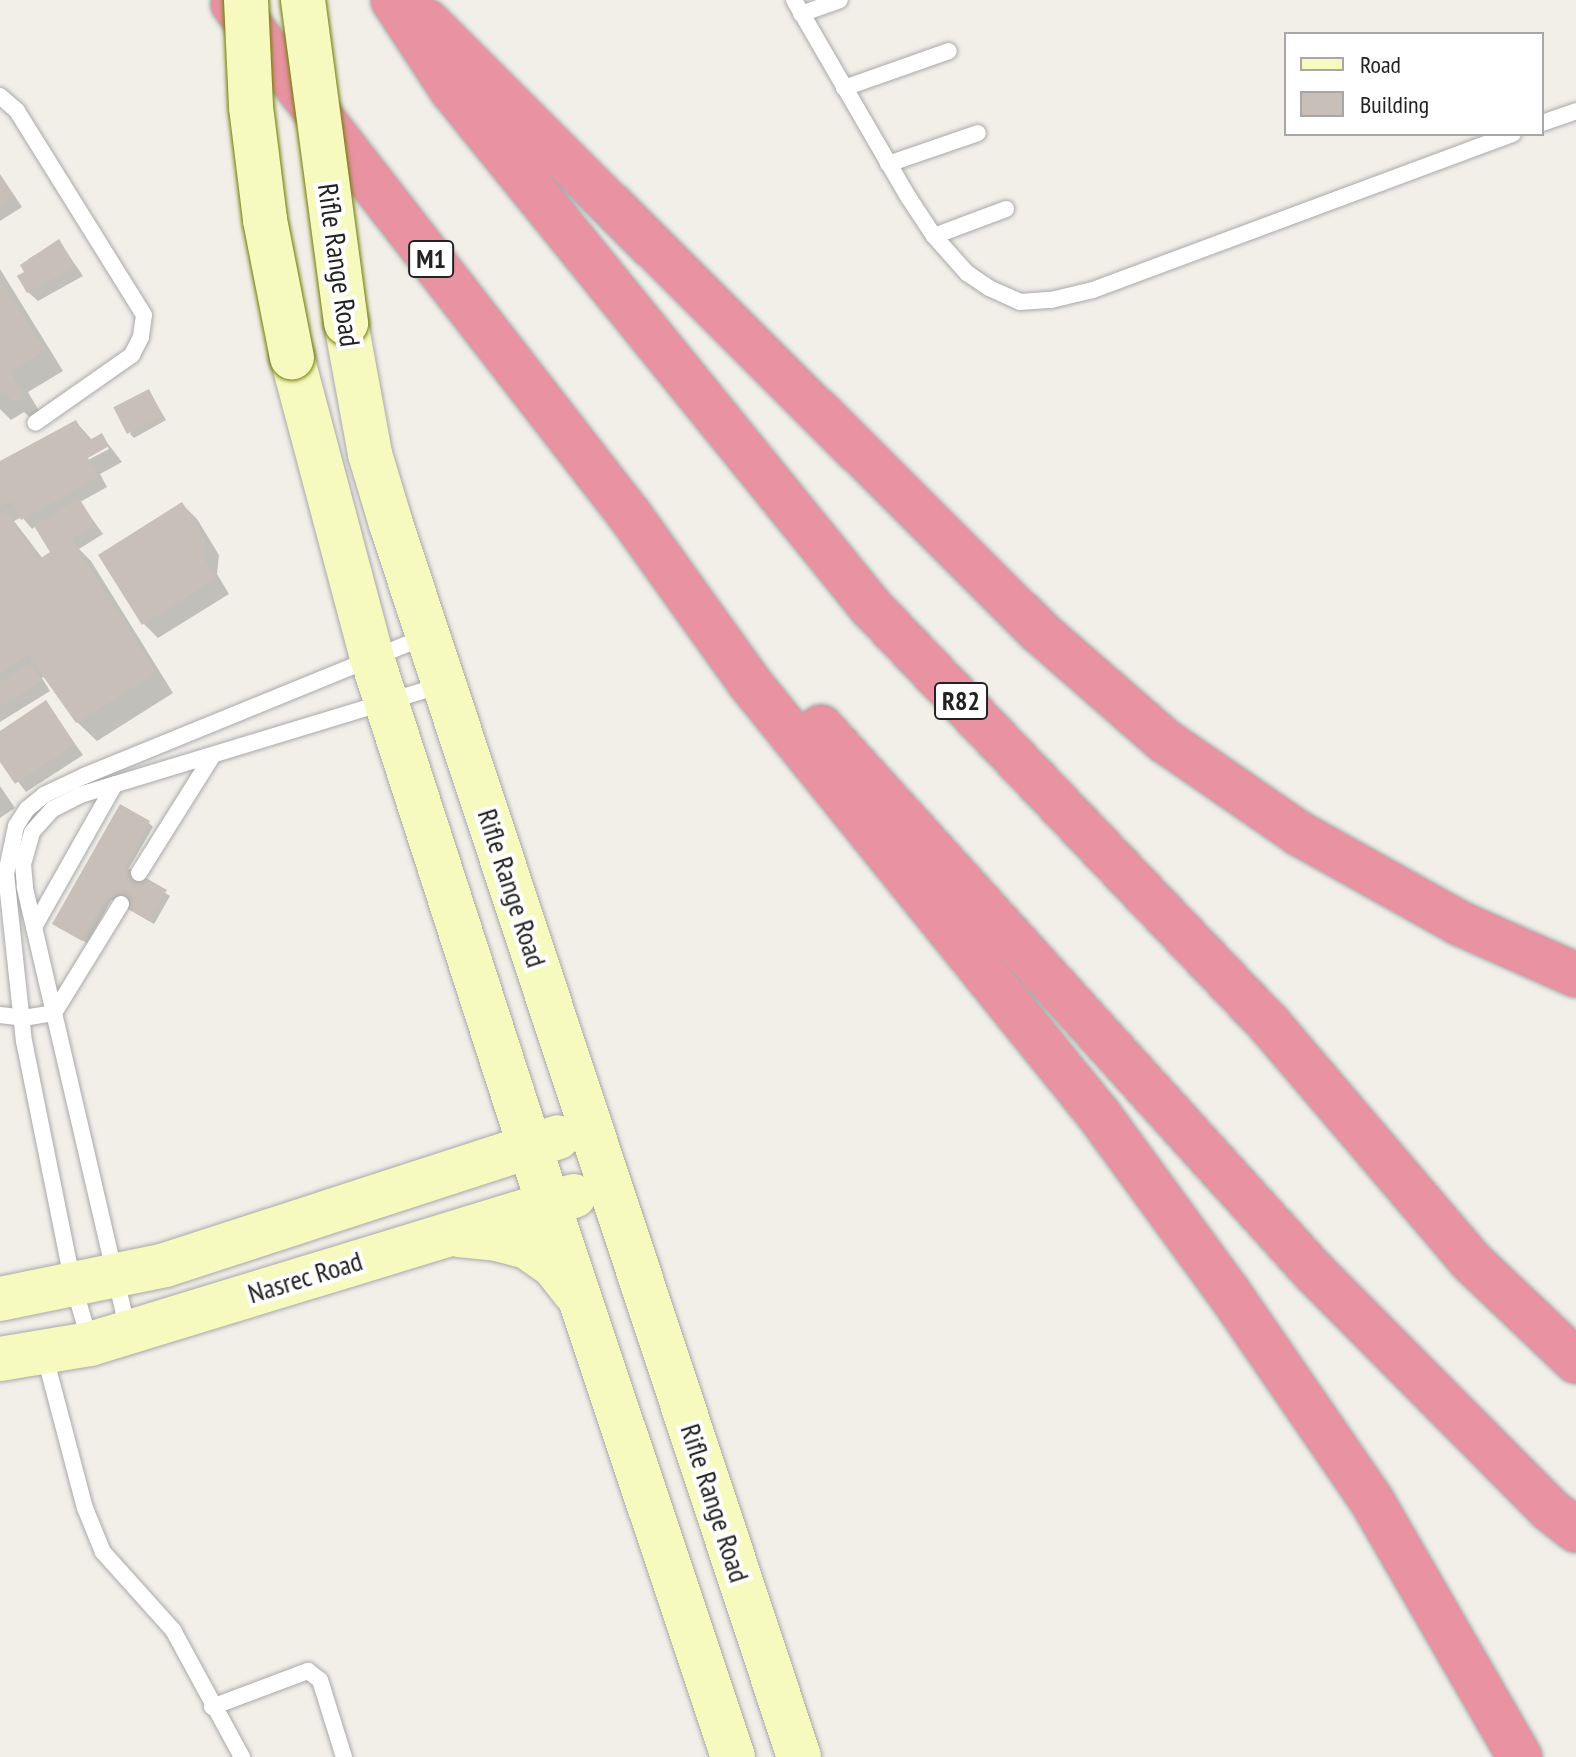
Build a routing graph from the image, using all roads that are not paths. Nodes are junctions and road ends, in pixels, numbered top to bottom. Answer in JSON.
{"nodes":[{"id":1,"x":230,"y":0,"type":"edge"},
{"id":2,"x":246,"y":0,"type":"edge"},
{"id":3,"x":303,"y":0,"type":"edge"},
{"id":4,"x":393,"y":0,"type":"edge"},
{"id":5,"x":403,"y":0,"type":"edge"},
{"id":6,"x":840,"y":0,"type":"edge"},
{"id":7,"x":798,"y":7,"type":"edge"},
{"id":8,"x":949,"y":51,"type":"dead end"},
{"id":9,"x":844,"y":88,"type":"junction"},
{"id":10,"x":0,"y":96,"type":"edge"},
{"id":11,"x":1576,"y":111,"type":"edge"},
{"id":12,"x":1544,"y":122,"type":"edge"},
{"id":13,"x":978,"y":133,"type":"dead end"},
{"id":14,"x":1508,"y":136,"type":"edge"},
{"id":15,"x":888,"y":164,"type":"junction"},
{"id":16,"x":1006,"y":209,"type":"dead end"},
{"id":17,"x":934,"y":236,"type":"junction"},
{"id":18,"x":35,"y":423,"type":"dead end"},
{"id":19,"x":631,"y":517,"type":"junction"},
{"id":20,"x":430,"y":635,"type":"junction"},
{"id":21,"x":372,"y":658,"type":"junction"},
{"id":22,"x":443,"y":684,"type":"junction"},
{"id":23,"x":387,"y":701,"type":"junction"},
{"id":24,"x":226,"y":717,"type":"junction"},
{"id":25,"x":240,"y":745,"type":"junction"},
{"id":26,"x":213,"y":755,"type":"junction"},
{"id":27,"x":115,"y":784,"type":"junction"},
{"id":28,"x":139,"y":873,"type":"dead end"},
{"id":29,"x":121,"y":904,"type":"dead end"},
{"id":30,"x":34,"y":927,"type":"junction"},
{"id":31,"x":1576,"y":975,"type":"edge"},
{"id":32,"x":54,"y":1013,"type":"junction"},
{"id":33,"x":0,"y":1015,"type":"edge"},
{"id":34,"x":23,"y":1018,"type":"junction"},
{"id":35,"x":506,"y":1069,"type":"junction"},
{"id":36,"x":589,"y":1126,"type":"junction"},
{"id":37,"x":532,"y":1146,"type":"junction"},
{"id":38,"x":403,"y":1188,"type":"junction"},
{"id":39,"x":609,"y":1188,"type":"junction"},
{"id":40,"x":548,"y":1203,"type":"junction"},
{"id":41,"x":446,"y":1234,"type":"junction"},
{"id":42,"x":115,"y":1275,"type":"junction"},
{"id":43,"x":73,"y":1284,"type":"junction"},
{"id":44,"x":0,"y":1299,"type":"edge"},
{"id":45,"x":580,"y":1300,"type":"junction"},
{"id":46,"x":109,"y":1338,"type":"junction"},
{"id":47,"x":44,"y":1352,"type":"junction"},
{"id":48,"x":0,"y":1359,"type":"edge"},
{"id":49,"x":1576,"y":1361,"type":"edge"},
{"id":50,"x":1576,"y":1530,"type":"edge"},
{"id":51,"x":212,"y":1707,"type":"junction"},
{"id":52,"x":242,"y":1757,"type":"edge"},
{"id":53,"x":344,"y":1757,"type":"edge"},
{"id":54,"x":733,"y":1757,"type":"edge"},
{"id":55,"x":799,"y":1757,"type":"edge"},
{"id":56,"x":1520,"y":1757,"type":"edge"}],
"edges":[{"from":1,"to":19,"type":"highway","number":"M1"},
{"from":2,"to":21,"type":"main road","bridge":true},
{"from":3,"to":20,"type":"main road","name":"Rifle Range Road","bridge":true},
{"from":4,"to":49,"type":"highway","number":"R82"},
{"from":5,"to":31,"type":"highway"},
{"from":6,"to":7,"type":"lane"},
{"from":7,"to":9,"type":"lane"},
{"from":8,"to":9,"type":"lane"},
{"from":9,"to":15,"type":"lane"},
{"from":10,"to":18,"type":"lane"},
{"from":11,"to":12,"type":"lane"},
{"from":13,"to":15,"type":"lane"},
{"from":14,"to":17,"type":"lane"},
{"from":15,"to":17,"type":"lane"},
{"from":16,"to":17,"type":"lane"},
{"from":19,"to":50,"type":"highway"},
{"from":19,"to":56,"type":"highway"},
{"from":20,"to":21,"type":"lane"},
{"from":20,"to":22,"type":"main road","name":"Rifle Range Road"},
{"from":21,"to":23,"type":"main road"},
{"from":21,"to":24,"type":"lane"},
{"from":22,"to":23,"type":"lane"},
{"from":22,"to":36,"type":"main road","name":"Rifle Range Road"},
{"from":23,"to":25,"type":"lane"},
{"from":23,"to":35,"type":"main road"},
{"from":24,"to":25,"type":"lane"},
{"from":24,"to":34,"type":"lane"},
{"from":25,"to":26,"type":"lane"},
{"from":26,"to":27,"type":"lane"},
{"from":26,"to":28,"type":"lane"},
{"from":27,"to":30,"type":"lane"},
{"from":27,"to":30,"type":"lane"},
{"from":29,"to":32,"type":"lane"},
{"from":30,"to":32,"type":"lane"},
{"from":32,"to":34,"type":"lane"},
{"from":32,"to":42,"type":"lane"},
{"from":33,"to":34,"type":"lane"},
{"from":34,"to":43,"type":"lane"},
{"from":35,"to":37,"type":"main road"},
{"from":35,"to":38,"type":"main road"},
{"from":36,"to":37,"type":"main road","name":"Nasrec Road"},
{"from":36,"to":39,"type":"main road","name":"Rifle Range Road"},
{"from":37,"to":38,"type":"main road","name":"Nasrec Road"},
{"from":37,"to":40,"type":"main road"},
{"from":38,"to":42,"type":"main road","name":"Nasrec Road"},
{"from":39,"to":40,"type":"main road","name":"Nasrec Road"},
{"from":39,"to":55,"type":"main road","name":"Rifle Range Road"},
{"from":40,"to":41,"type":"main road","name":"Nasrec Road"},
{"from":40,"to":45,"type":"main road"},
{"from":41,"to":45,"type":"main road"},
{"from":41,"to":46,"type":"main road","name":"Nasrec Road"},
{"from":42,"to":43,"type":"main road","name":"Nasrec Road"},
{"from":42,"to":46,"type":"lane"},
{"from":43,"to":44,"type":"main road","name":"Nasrec Road"},
{"from":43,"to":46,"type":"lane"},
{"from":45,"to":54,"type":"main road"},
{"from":46,"to":47,"type":"main road","name":"Nasrec Road"},
{"from":47,"to":48,"type":"main road","name":"Nasrec Road"},
{"from":47,"to":51,"type":"lane"},
{"from":51,"to":52,"type":"lane"},
{"from":51,"to":53,"type":"lane"}]}
